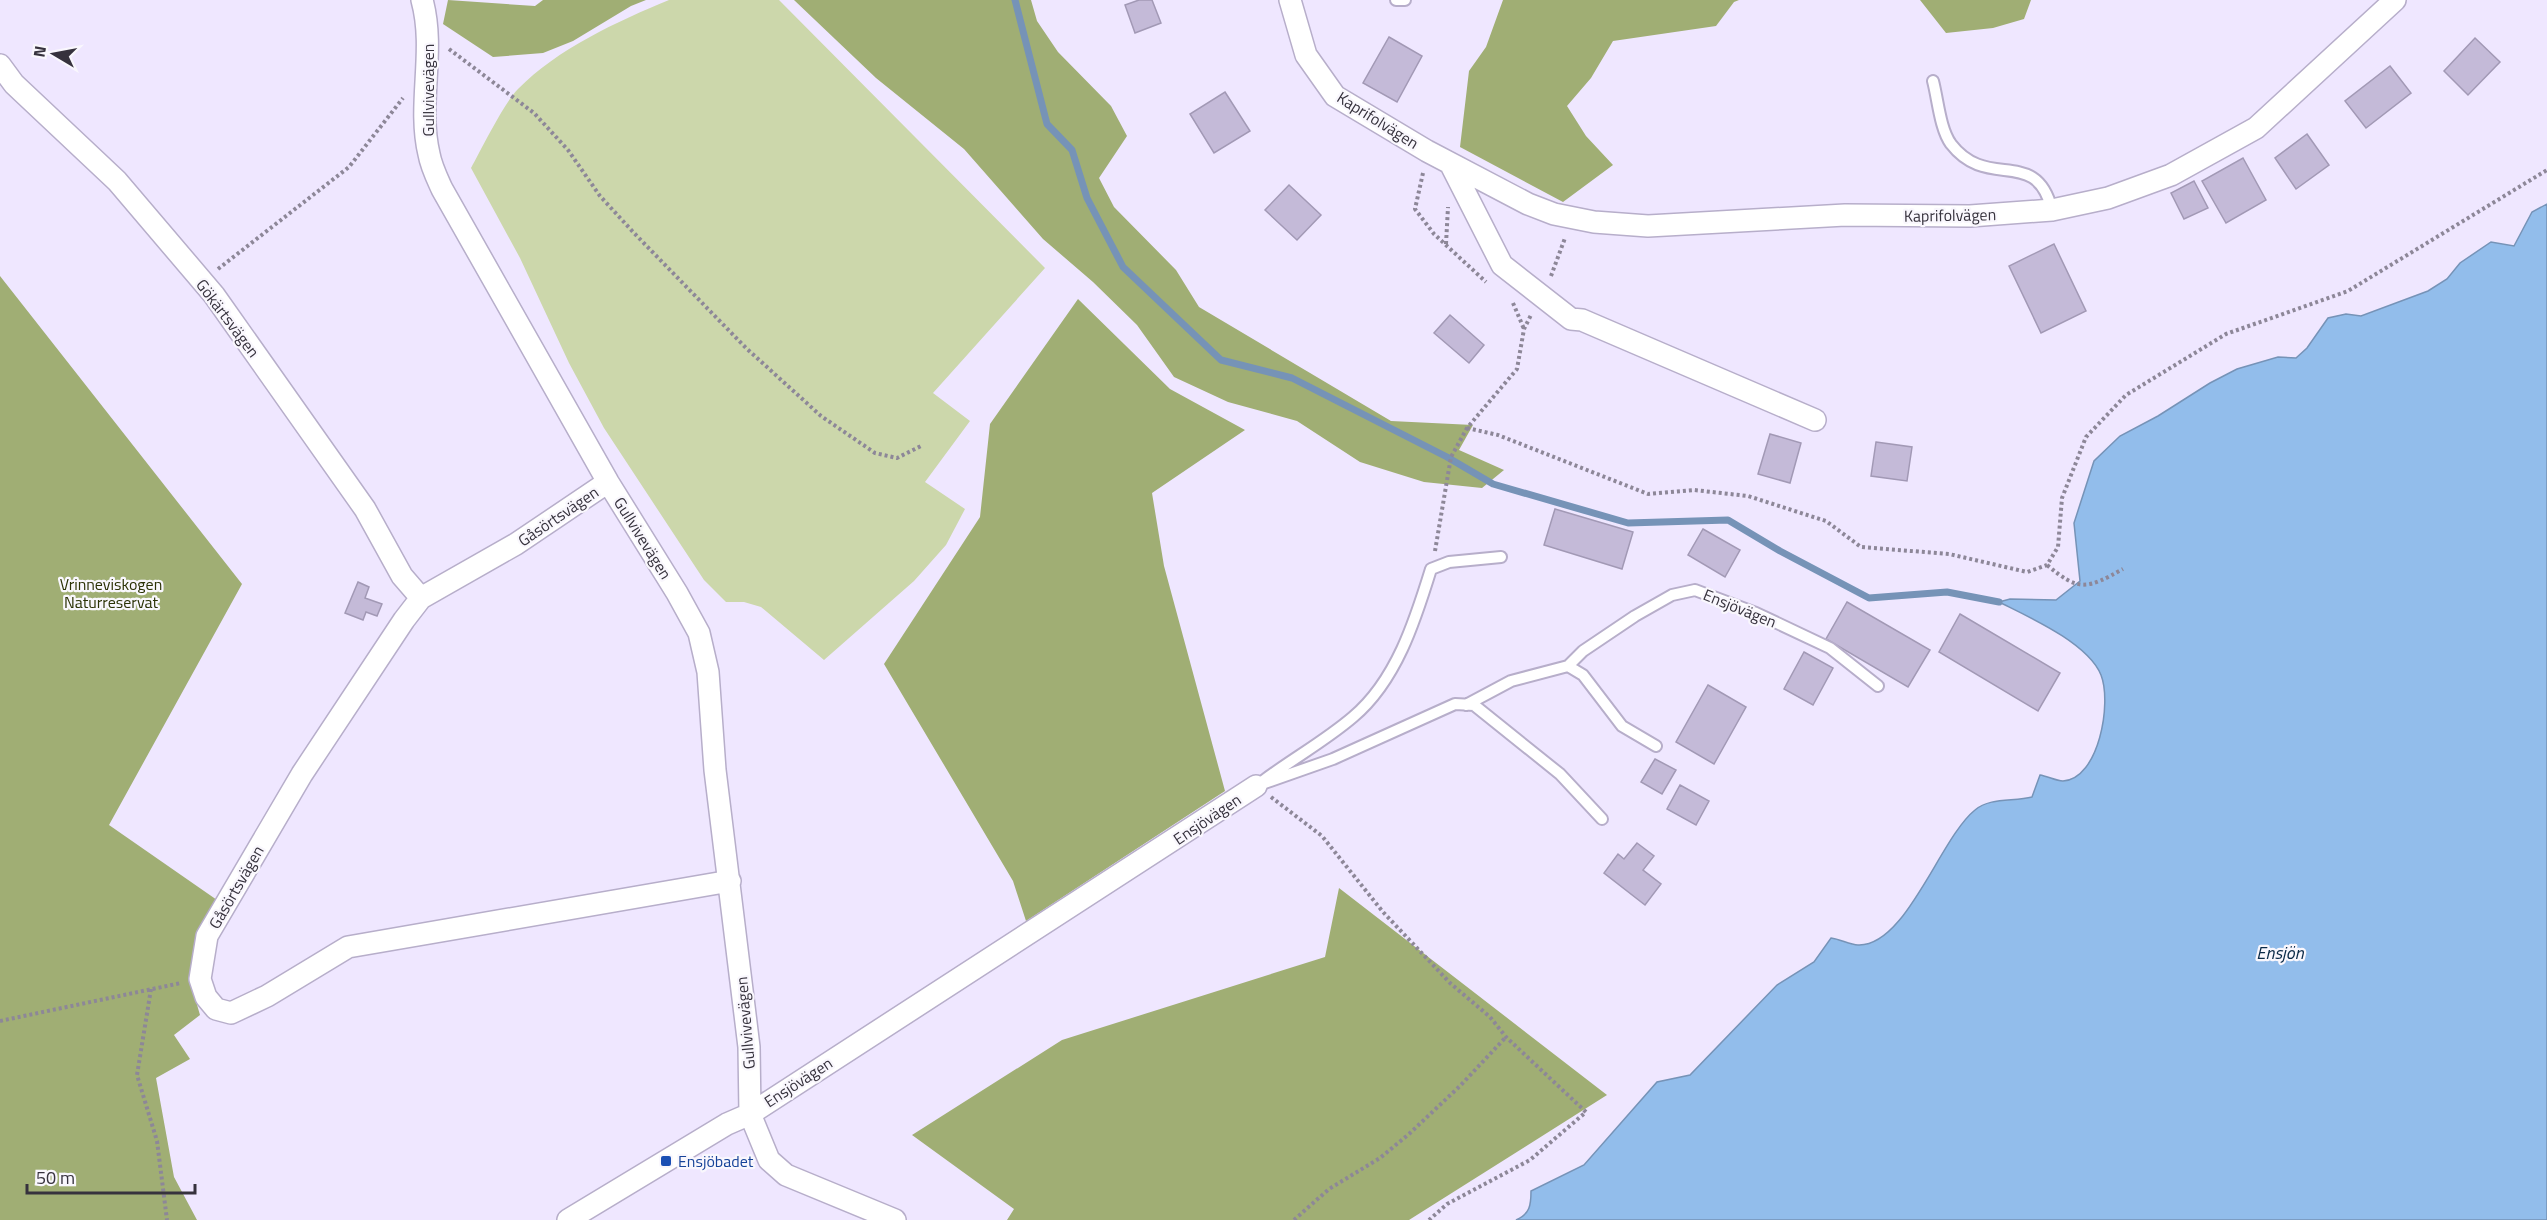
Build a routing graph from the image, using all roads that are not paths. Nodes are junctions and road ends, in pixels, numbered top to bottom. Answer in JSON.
{"nodes":[{"id":1,"x":422,"y":0,"type":"edge"},
{"id":2,"x":1290,"y":0,"type":"edge"},
{"id":3,"x":1396,"y":0,"type":"edge"},
{"id":4,"x":1405,"y":0,"type":"edge"},
{"id":5,"x":2395,"y":0,"type":"edge"},
{"id":6,"x":0,"y":66,"type":"edge"},
{"id":7,"x":1933,"y":81,"type":"dead end"},
{"id":8,"x":1450,"y":164,"type":"junction"},
{"id":9,"x":2052,"y":210,"type":"junction"},
{"id":10,"x":1815,"y":420,"type":"dead end"},
{"id":11,"x":608,"y":482,"type":"junction"},
{"id":12,"x":1501,"y":557,"type":"dead end"},
{"id":13,"x":421,"y":598,"type":"junction"},
{"id":14,"x":1568,"y":666,"type":"junction"},
{"id":15,"x":1878,"y":686,"type":"dead end"},
{"id":16,"x":1466,"y":705,"type":"junction"},
{"id":17,"x":1656,"y":746,"type":"dead end"},
{"id":18,"x":1256,"y":786,"type":"junction"},
{"id":19,"x":1602,"y":819,"type":"dead end"},
{"id":20,"x":730,"y":880,"type":"junction"},
{"id":21,"x":750,"y":1114,"type":"junction"},
{"id":22,"x":568,"y":1220,"type":"edge"},
{"id":23,"x":895,"y":1220,"type":"edge"}],
"edges":[{"from":1,"to":11,"type":"street","name":"Gullvivevägen"},
{"from":2,"to":8,"type":"street","name":"Kaprifolvägen"},
{"from":3,"to":4,"type":"lane"},
{"from":5,"to":9,"type":"street","name":"Kaprifolvägen"},
{"from":6,"to":13,"type":"street","name":"Gökärtsvägen"},
{"from":7,"to":9,"type":"lane"},
{"from":8,"to":9,"type":"street","name":"Kaprifolvägen"},
{"from":8,"to":10,"type":"street"},
{"from":11,"to":13,"type":"street","name":"Gåsörtsvägen"},
{"from":11,"to":20,"type":"street","name":"Gullvivevägen"},
{"from":12,"to":18,"type":"lane"},
{"from":13,"to":20,"type":"street","name":"Gåsörtsvägen"},
{"from":14,"to":15,"type":"lane","name":"Ensjövägen"},
{"from":14,"to":16,"type":"lane","name":"Ensjövägen"},
{"from":14,"to":17,"type":"lane"},
{"from":16,"to":18,"type":"lane","name":"Ensjövägen"},
{"from":16,"to":19,"type":"lane"},
{"from":18,"to":21,"type":"street","name":"Ensjövägen"},
{"from":20,"to":21,"type":"street","name":"Gullvivevägen"},
{"from":21,"to":22,"type":"street","name":"Ensjövägen"},
{"from":21,"to":23,"type":"street"}]}
